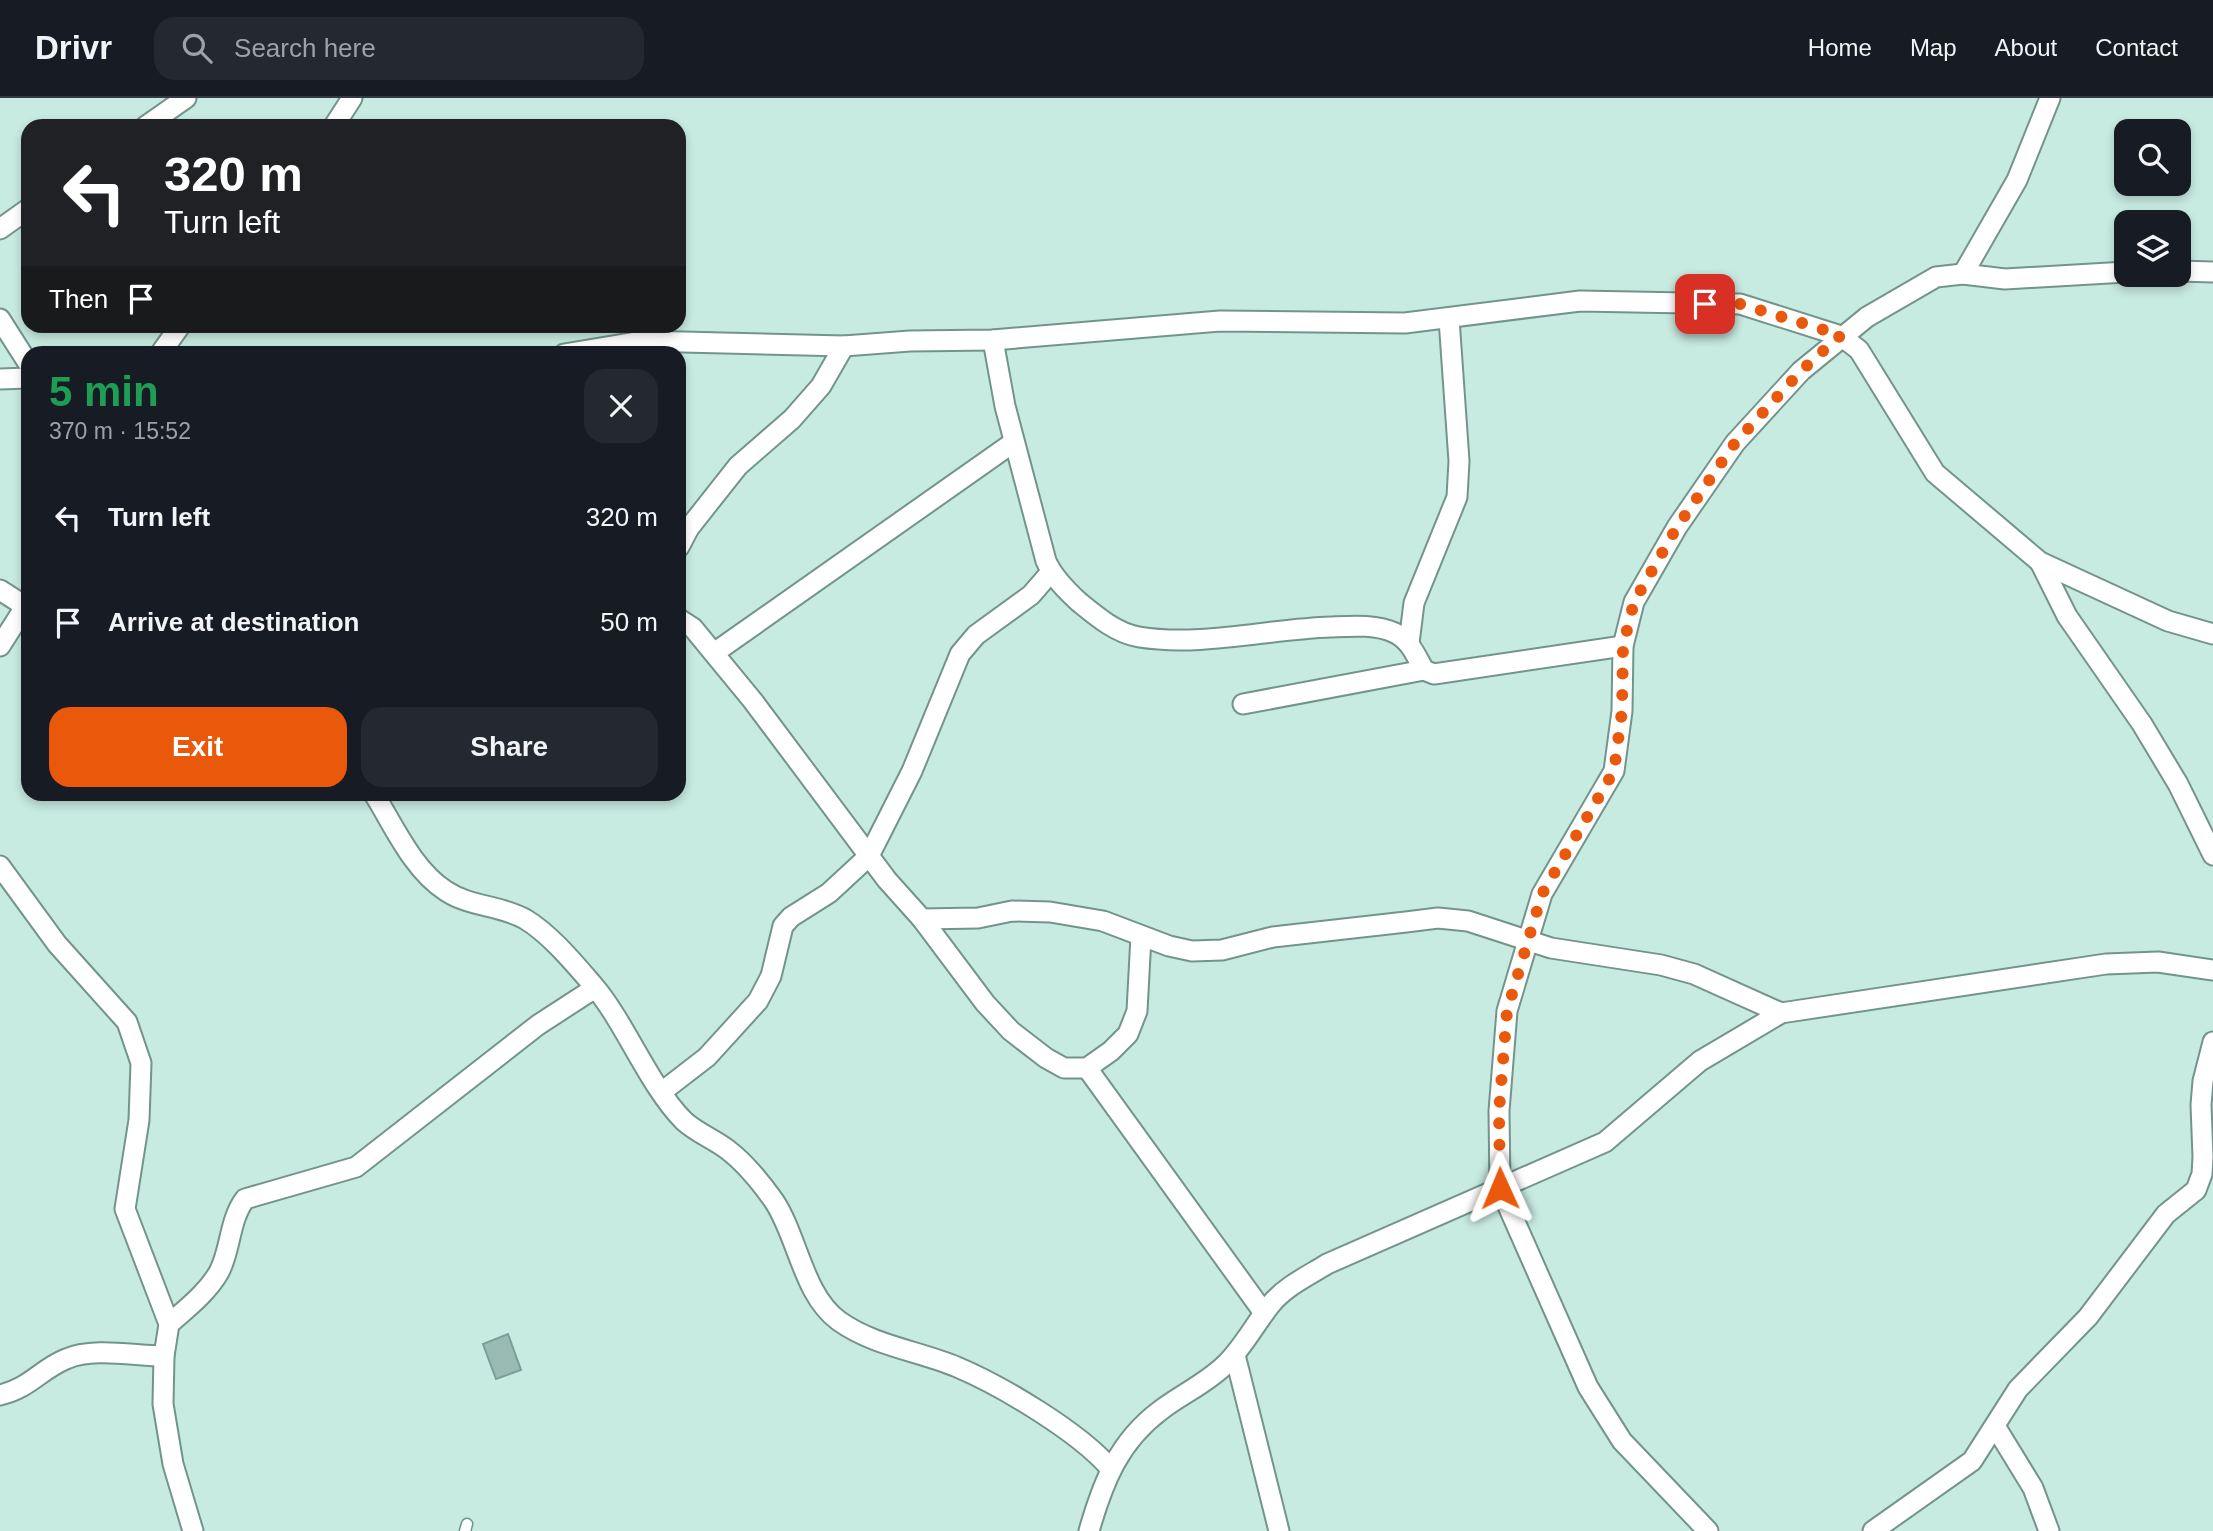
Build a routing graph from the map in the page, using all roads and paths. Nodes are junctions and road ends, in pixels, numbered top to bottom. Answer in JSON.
{"nodes":[{"id":1,"x":186,"y":98,"type":"edge"},
{"id":2,"x":352,"y":98,"type":"edge"},
{"id":3,"x":2050,"y":98,"type":"edge"},
{"id":4,"x":156,"y":119,"type":"edge"},
{"id":5,"x":338,"y":119,"type":"edge"},
{"id":6,"x":21,"y":214,"type":"edge"},
{"id":7,"x":0,"y":229,"type":"edge"},
{"id":8,"x":2191,"y":271,"type":"edge"},
{"id":9,"x":2114,"y":272,"type":"edge"},
{"id":10,"x":2213,"y":272,"type":"edge"},
{"id":11,"x":1963,"y":274,"type":"junction"},
{"id":12,"x":0,"y":319,"type":"edge"},
{"id":13,"x":1449,"y":319,"type":"junction"},
{"id":14,"x":1841,"y":335,"type":"junction"},
{"id":15,"x":993,"y":341,"type":"junction"},
{"id":16,"x":612,"y":346,"type":"edge"},
{"id":17,"x":844,"y":346,"type":"junction"},
{"id":18,"x":21,"y":352,"type":"edge"},
{"id":19,"x":21,"y":378,"type":"edge"},
{"id":20,"x":0,"y":379,"type":"edge"},
{"id":21,"x":1014,"y":442,"type":"junction"},
{"id":22,"x":686,"y":534,"type":"edge"},
{"id":23,"x":2040,"y":562,"type":"junction"},
{"id":24,"x":1051,"y":572,"type":"junction"},
{"id":25,"x":0,"y":590,"type":"edge"},
{"id":26,"x":21,"y":603,"type":"edge"},
{"id":27,"x":21,"y":616,"type":"edge"},
{"id":28,"x":686,"y":624,"type":"edge"},
{"id":29,"x":2213,"y":634,"type":"edge"},
{"id":30,"x":1409,"y":643,"type":"junction"},
{"id":31,"x":0,"y":646,"type":"edge"},
{"id":32,"x":1623,"y":646,"type":"junction"},
{"id":33,"x":714,"y":653,"type":"junction"},
{"id":34,"x":1424,"y":670,"type":"junction"},
{"id":35,"x":1243,"y":704,"type":"dead end"},
{"id":36,"x":378,"y":801,"type":"edge"},
{"id":37,"x":2213,"y":855,"type":"edge"},
{"id":38,"x":869,"y":856,"type":"junction"},
{"id":39,"x":0,"y":866,"type":"edge"},
{"id":40,"x":922,"y":919,"type":"junction"},
{"id":41,"x":1141,"y":936,"type":"junction"},
{"id":42,"x":1530,"y":941,"type":"junction"},
{"id":43,"x":2213,"y":970,"type":"edge"},
{"id":44,"x":595,"y":988,"type":"junction"},
{"id":45,"x":1782,"y":1013,"type":"junction"},
{"id":46,"x":2213,"y":1042,"type":"edge"},
{"id":47,"x":1087,"y":1068,"type":"junction"},
{"id":48,"x":663,"y":1091,"type":"junction"},
{"id":49,"x":2208,"y":1161,"type":"edge"},
{"id":50,"x":1500,"y":1188,"type":"junction"},
{"id":51,"x":2205,"y":1189,"type":"edge"},
{"id":52,"x":1264,"y":1313,"type":"junction"},
{"id":53,"x":169,"y":1324,"type":"junction"},
{"id":54,"x":1235,"y":1355,"type":"junction"},
{"id":55,"x":164,"y":1356,"type":"junction"},
{"id":56,"x":0,"y":1395,"type":"edge"},
{"id":57,"x":1995,"y":1426,"type":"junction"},
{"id":58,"x":1125,"y":1444,"type":"junction"},
{"id":59,"x":1094,"y":1449,"type":"junction"},
{"id":60,"x":1110,"y":1468,"type":"junction"},
{"id":61,"x":193,"y":1531,"type":"edge"},
{"id":62,"x":1089,"y":1531,"type":"edge"},
{"id":63,"x":1279,"y":1531,"type":"edge"},
{"id":64,"x":1707,"y":1531,"type":"edge"},
{"id":65,"x":1873,"y":1531,"type":"edge"},
{"id":66,"x":2049,"y":1531,"type":"edge"}],
"edges":[{"from":1,"to":4,"type":"street"},
{"from":2,"to":5,"type":"street"},
{"from":3,"to":11,"type":"street"},
{"from":6,"to":7,"type":"street"},
{"from":8,"to":10,"type":"street"},
{"from":9,"to":11,"type":"street"},
{"from":11,"to":14,"type":"street"},
{"from":12,"to":18,"type":"street"},
{"from":13,"to":14,"type":"street"},
{"from":13,"to":15,"type":"street"},
{"from":13,"to":30,"type":"street"},
{"from":14,"to":23,"type":"street"},
{"from":14,"to":32,"type":"street"},
{"from":15,"to":17,"type":"street"},
{"from":15,"to":21,"type":"street"},
{"from":16,"to":17,"type":"street"},
{"from":17,"to":22,"type":"street"},
{"from":19,"to":20,"type":"street"},
{"from":21,"to":24,"type":"street"},
{"from":21,"to":33,"type":"street"},
{"from":23,"to":29,"type":"street"},
{"from":23,"to":37,"type":"street"},
{"from":24,"to":30,"type":"street"},
{"from":24,"to":38,"type":"street"},
{"from":25,"to":26,"type":"street"},
{"from":27,"to":31,"type":"street"},
{"from":28,"to":33,"type":"street"},
{"from":30,"to":34,"type":"street"},
{"from":32,"to":34,"type":"street"},
{"from":32,"to":42,"type":"street"},
{"from":33,"to":38,"type":"street"},
{"from":34,"to":35,"type":"street"},
{"from":36,"to":44,"type":"street"},
{"from":38,"to":40,"type":"street"},
{"from":38,"to":48,"type":"street"},
{"from":39,"to":53,"type":"street"},
{"from":40,"to":41,"type":"street"},
{"from":40,"to":47,"type":"street"},
{"from":41,"to":42,"type":"street"},
{"from":41,"to":47,"type":"street"},
{"from":42,"to":45,"type":"street"},
{"from":42,"to":50,"type":"street"},
{"from":43,"to":45,"type":"street"},
{"from":44,"to":48,"type":"street"},
{"from":44,"to":53,"type":"street"},
{"from":45,"to":50,"type":"street"},
{"from":46,"to":49,"type":"street"},
{"from":47,"to":52,"type":"street"},
{"from":48,"to":59,"type":"street"},
{"from":49,"to":51,"type":"street"},
{"from":50,"to":52,"type":"street"},
{"from":50,"to":64,"type":"street"},
{"from":51,"to":57,"type":"street"},
{"from":52,"to":54,"type":"street"},
{"from":53,"to":55,"type":"street"},
{"from":54,"to":58,"type":"street"},
{"from":54,"to":63,"type":"street"},
{"from":55,"to":56,"type":"street"},
{"from":55,"to":61,"type":"street"},
{"from":57,"to":65,"type":"street"},
{"from":57,"to":66,"type":"street"},
{"from":58,"to":59,"type":"street"},
{"from":58,"to":60,"type":"street"},
{"from":59,"to":60,"type":"street"},
{"from":60,"to":62,"type":"street"}]}
